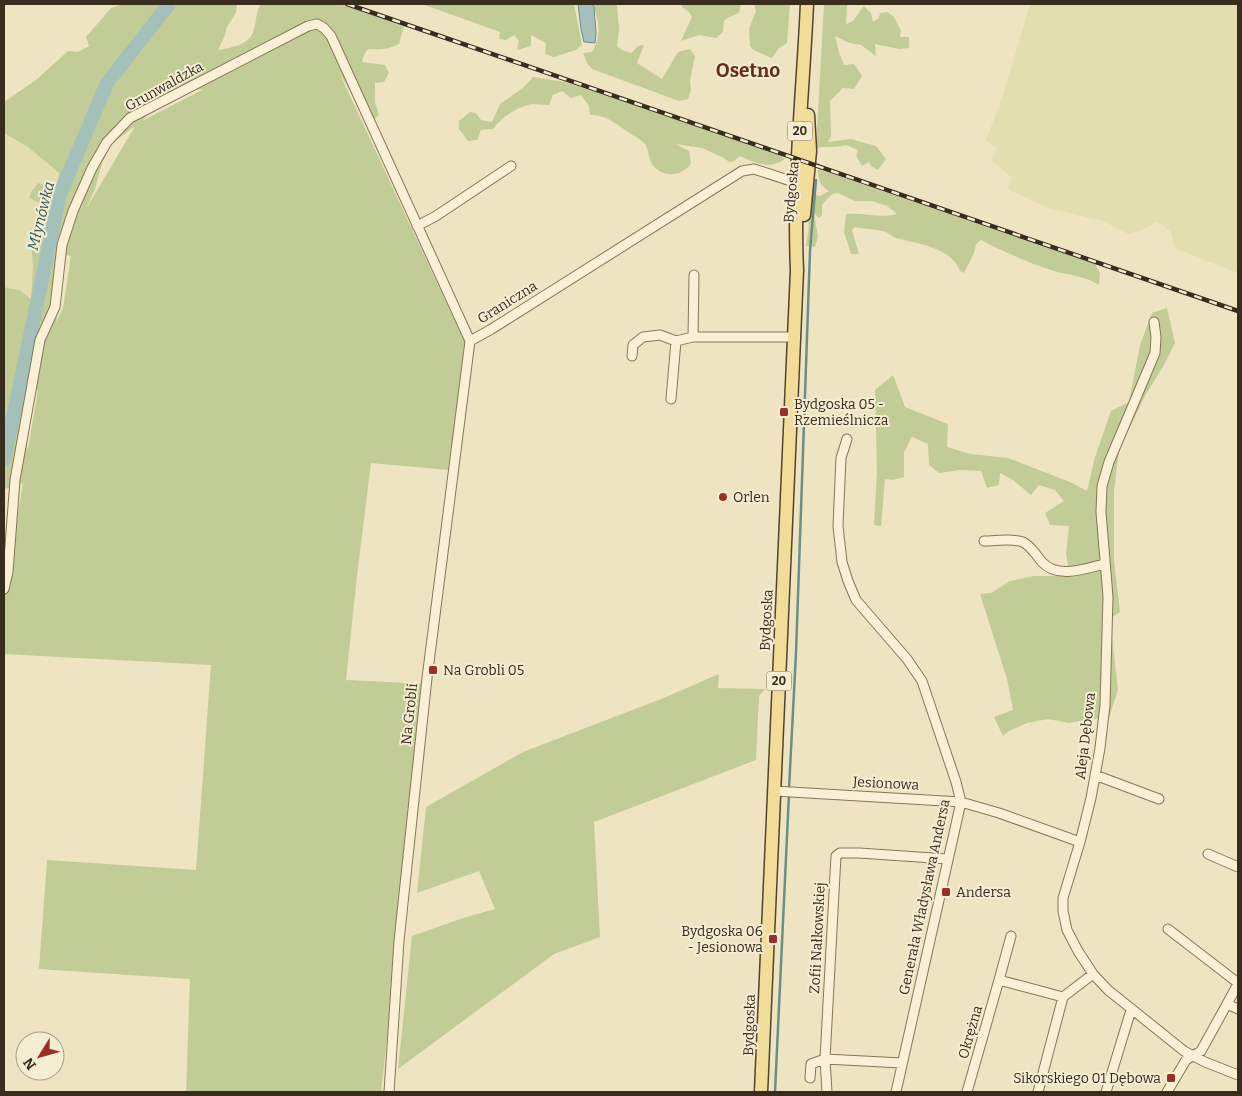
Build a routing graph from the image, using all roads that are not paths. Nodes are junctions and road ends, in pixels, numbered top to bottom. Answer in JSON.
{"nodes":[{"id":1,"x":807,"y":4,"type":"edge"},
{"id":2,"x":331,"y":36,"type":"joint"},
{"id":3,"x":805,"y":55,"type":"junction"},
{"id":4,"x":511,"y":166,"type":"dead end"},
{"id":5,"x":797,"y":183,"type":"junction"},
{"id":6,"x":806,"y":198,"type":"junction"},
{"id":7,"x":417,"y":226,"type":"junction"},
{"id":8,"x":797,"y":270,"type":"junction"},
{"id":9,"x":694,"y":275,"type":"dead end"},
{"id":10,"x":1154,"y":322,"type":"dead end"},
{"id":11,"x":693,"y":337,"type":"junction"},
{"id":12,"x":794,"y":337,"type":"junction"},
{"id":13,"x":676,"y":340,"type":"junction"},
{"id":14,"x":470,"y":341,"type":"junction"},
{"id":15,"x":632,"y":356,"type":"dead end"},
{"id":16,"x":671,"y":398,"type":"dead end"},
{"id":17,"x":847,"y":439,"type":"dead end"},
{"id":18,"x":984,"y":541,"type":"dead end"},
{"id":19,"x":1104,"y":564,"type":"junction"},
{"id":20,"x":4,"y":589,"type":"edge"},
{"id":21,"x":1095,"y":775,"type":"junction"},
{"id":22,"x":774,"y":792,"type":"junction"},
{"id":23,"x":1159,"y":799,"type":"dead end"},
{"id":24,"x":961,"y":802,"type":"junction"},
{"id":25,"x":1080,"y":842,"type":"junction"},
{"id":26,"x":1208,"y":854,"type":"dead end"},
{"id":27,"x":948,"y":859,"type":"junction"},
{"id":28,"x":1238,"y":867,"type":"edge"},
{"id":29,"x":1168,"y":929,"type":"dead end"},
{"id":30,"x":1011,"y":936,"type":"dead end"},
{"id":31,"x":1093,"y":974,"type":"junction"},
{"id":32,"x":999,"y":980,"type":"junction"},
{"id":33,"x":1238,"y":984,"type":"edge"},
{"id":34,"x":1063,"y":997,"type":"junction"},
{"id":35,"x":1227,"y":1004,"type":"junction"},
{"id":36,"x":1238,"y":1009,"type":"edge"},
{"id":37,"x":1131,"y":1010,"type":"junction"},
{"id":38,"x":1192,"y":1056,"type":"junction"},
{"id":39,"x":825,"y":1059,"type":"junction"},
{"id":40,"x":902,"y":1062,"type":"junction"},
{"id":41,"x":1238,"y":1075,"type":"edge"},
{"id":42,"x":810,"y":1078,"type":"dead end"},
{"id":43,"x":389,"y":1092,"type":"edge"},
{"id":44,"x":761,"y":1092,"type":"edge"},
{"id":45,"x":827,"y":1092,"type":"edge"},
{"id":46,"x":896,"y":1092,"type":"edge"},
{"id":47,"x":967,"y":1092,"type":"edge"},
{"id":48,"x":1038,"y":1092,"type":"edge"},
{"id":49,"x":1106,"y":1092,"type":"edge"},
{"id":50,"x":1168,"y":1092,"type":"edge"}],
"edges":[{"from":1,"to":3,"type":"main road","name":"Bydgoska","number":"20"},
{"from":2,"to":7,"type":"street","name":"Graniczna"},
{"from":2,"to":20,"type":"street","name":"Grunwaldzka"},
{"from":3,"to":5,"type":"main road","name":"Bydgoska","number":"20"},
{"from":3,"to":6,"type":"main road","name":"Bydgoska","number":"20"},
{"from":4,"to":7,"type":"street"},
{"from":5,"to":6,"type":"street"},
{"from":5,"to":8,"type":"main road","name":"Bydgoska","number":"20"},
{"from":5,"to":14,"type":"street","name":"Graniczna"},
{"from":6,"to":8,"type":"main road","name":"Bydgoska","number":"20"},
{"from":7,"to":14,"type":"street","name":"Graniczna"},
{"from":8,"to":12,"type":"main road","name":"Bydgoska","number":"20"},
{"from":9,"to":11,"type":"street"},
{"from":10,"to":19,"type":"street","name":"Aleja Dębowa"},
{"from":11,"to":12,"type":"street"},
{"from":11,"to":13,"type":"street"},
{"from":12,"to":22,"type":"main road","name":"Bydgoska","number":"20"},
{"from":13,"to":15,"type":"street"},
{"from":13,"to":16,"type":"street"},
{"from":14,"to":43,"type":"street","name":"Na Grobli"},
{"from":17,"to":24,"type":"street","name":"Generała Władysława Andersa"},
{"from":18,"to":19,"type":"street"},
{"from":19,"to":21,"type":"street","name":"Aleja Dębowa"},
{"from":21,"to":23,"type":"street"},
{"from":21,"to":25,"type":"street","name":"Aleja Dębowa"},
{"from":22,"to":24,"type":"street","name":"Jesionowa"},
{"from":22,"to":44,"type":"main road","name":"Bydgoska","number":"20"},
{"from":24,"to":25,"type":"street","name":"Jesionowa"},
{"from":24,"to":27,"type":"street","name":"Generała Władysława Andersa"},
{"from":25,"to":31,"type":"street","name":"Aleja Dębowa"},
{"from":26,"to":28,"type":"street"},
{"from":27,"to":39,"type":"street","name":"Zofii Nałkowskiej"},
{"from":27,"to":40,"type":"street","name":"Generała Władysława Andersa"},
{"from":29,"to":33,"type":"street"},
{"from":30,"to":32,"type":"street","name":"Okrężna"},
{"from":31,"to":34,"type":"street"},
{"from":31,"to":37,"type":"street","name":"Aleja Dębowa"},
{"from":32,"to":34,"type":"street"},
{"from":32,"to":47,"type":"street","name":"Okrężna"},
{"from":33,"to":35,"type":"street"},
{"from":34,"to":48,"type":"street"},
{"from":35,"to":36,"type":"street"},
{"from":35,"to":38,"type":"street"},
{"from":37,"to":38,"type":"street","name":"Aleja Dębowa"},
{"from":37,"to":49,"type":"street"},
{"from":38,"to":41,"type":"street","name":"Aleja Dębowa"},
{"from":38,"to":50,"type":"street"},
{"from":39,"to":40,"type":"street"},
{"from":39,"to":42,"type":"street"},
{"from":39,"to":45,"type":"street","name":"Zofii Nałkowskiej"},
{"from":40,"to":46,"type":"street","name":"Generała Władysława Andersa"}]}
